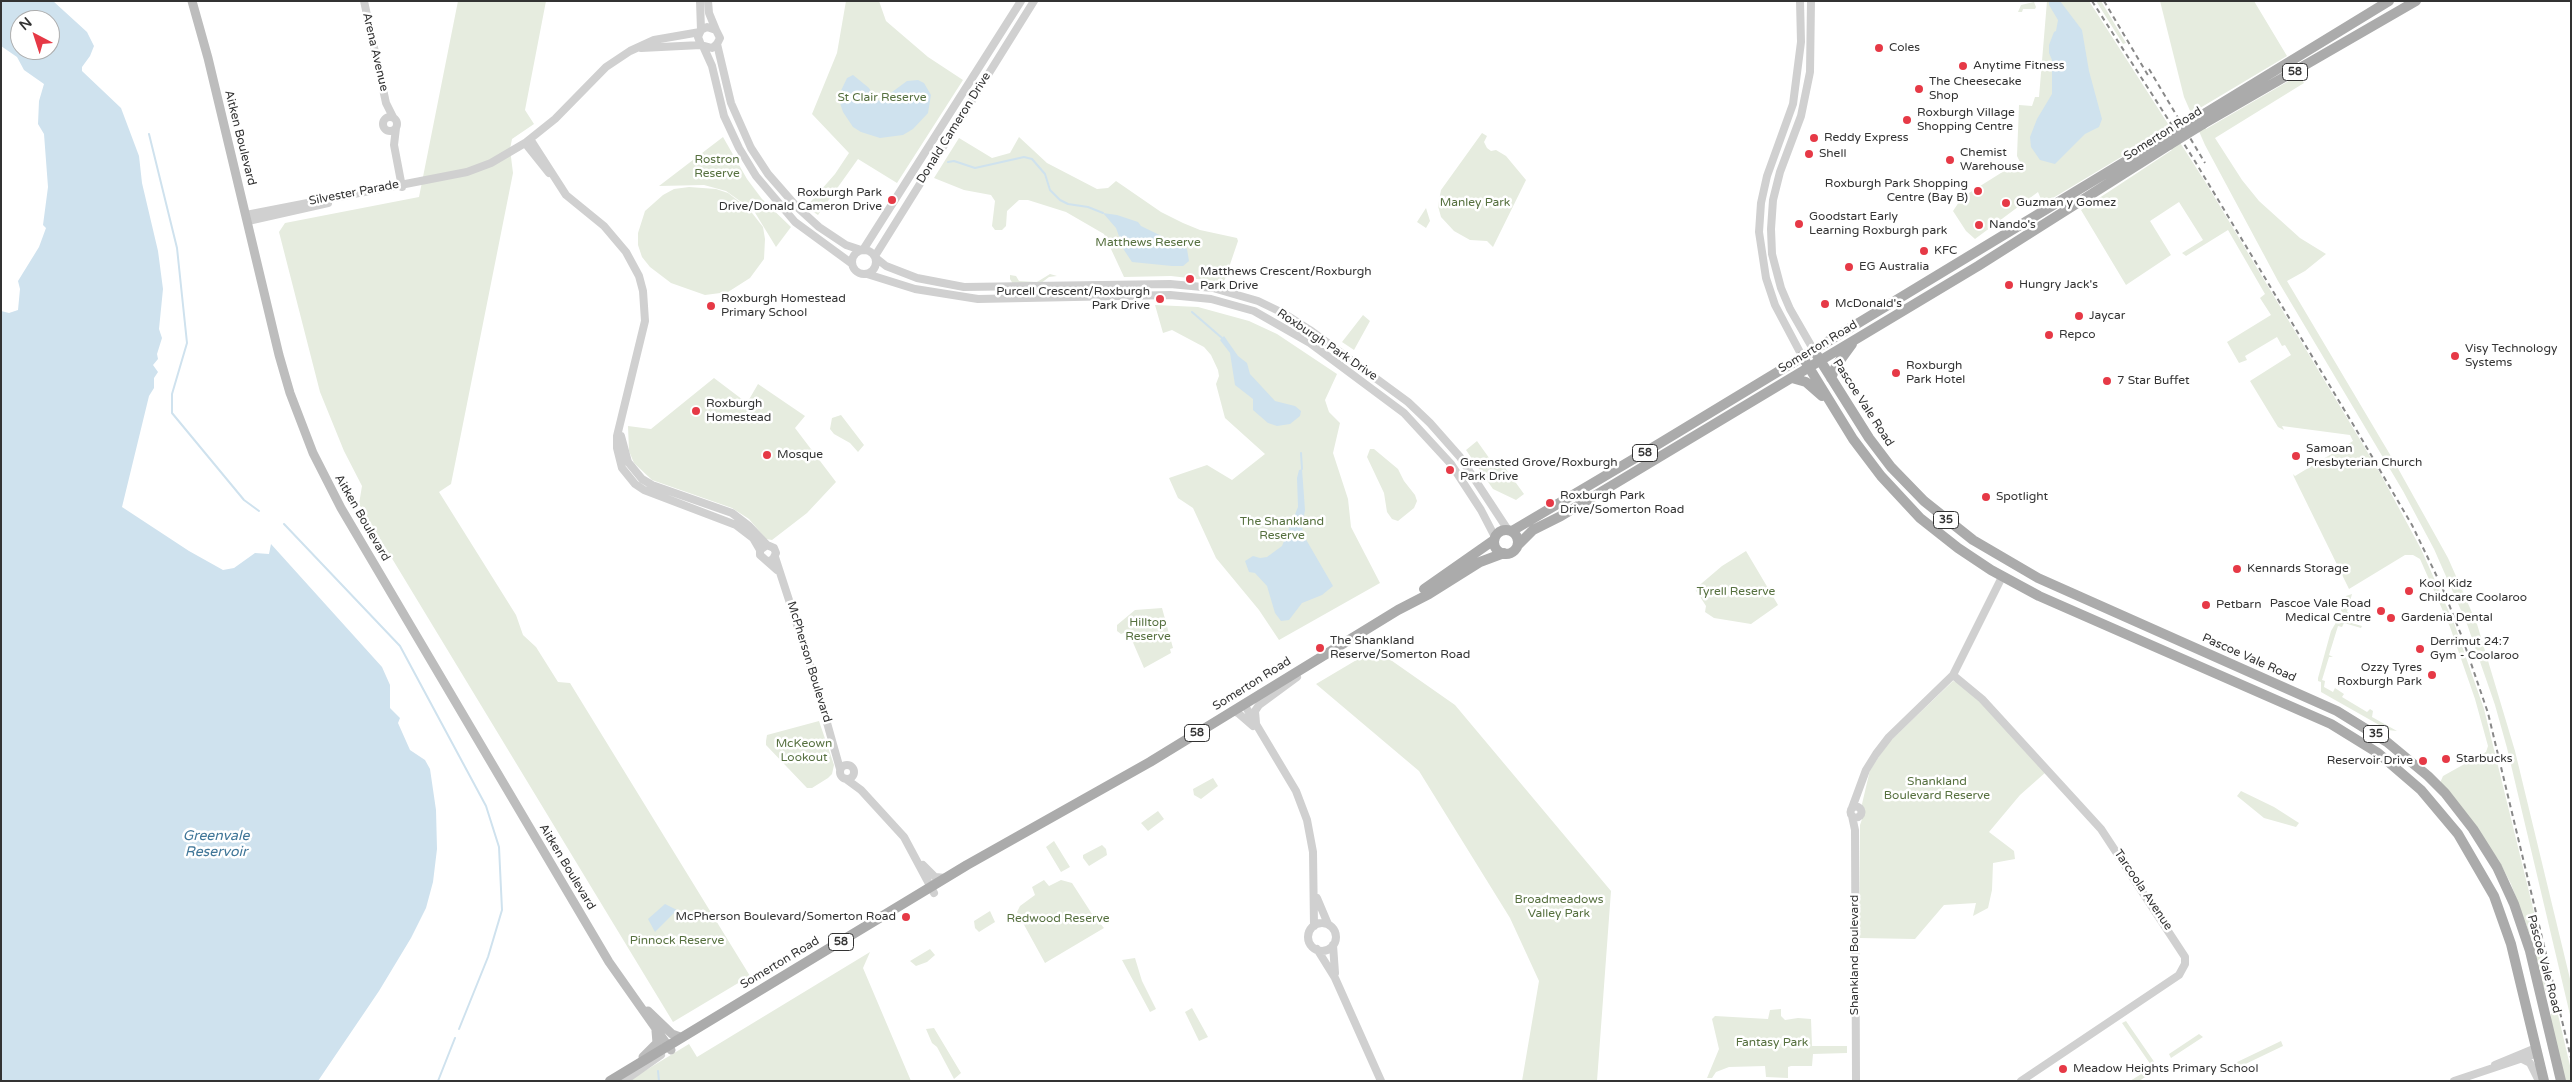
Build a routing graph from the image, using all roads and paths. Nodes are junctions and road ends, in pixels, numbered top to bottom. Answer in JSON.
{"nodes":[{"id":1,"x":192,"y":1,"type":"edge"},
{"id":2,"x":364,"y":1,"type":"edge"},
{"id":3,"x":700,"y":1,"type":"edge"},
{"id":4,"x":708,"y":1,"type":"edge"},
{"id":5,"x":1021,"y":1,"type":"edge"},
{"id":6,"x":1034,"y":1,"type":"edge"},
{"id":7,"x":1800,"y":1,"type":"edge"},
{"id":8,"x":1811,"y":1,"type":"edge"},
{"id":9,"x":2389,"y":1,"type":"edge"},
{"id":10,"x":2416,"y":1,"type":"edge"},
{"id":11,"x":716,"y":30,"type":"junction"},
{"id":12,"x":701,"y":31,"type":"junction"},
{"id":13,"x":717,"y":44,"type":"junction"},
{"id":14,"x":702,"y":46,"type":"junction"},
{"id":15,"x":630,"y":51,"type":"junction"},
{"id":16,"x":963,"y":94,"type":"junction"},
{"id":17,"x":972,"y":99,"type":"junction"},
{"id":18,"x":389,"y":118,"type":"junction"},
{"id":19,"x":2201,"y":121,"type":"junction"},
{"id":20,"x":391,"y":129,"type":"junction"},
{"id":21,"x":528,"y":141,"type":"junction"},
{"id":22,"x":2167,"y":141,"type":"junction"},
{"id":23,"x":402,"y":186,"type":"junction"},
{"id":24,"x":247,"y":218,"type":"junction"},
{"id":25,"x":862,"y":250,"type":"junction"},
{"id":26,"x":1968,"y":256,"type":"junction"},
{"id":27,"x":875,"y":257,"type":"junction"},
{"id":28,"x":851,"y":262,"type":"junction"},
{"id":29,"x":1975,"y":268,"type":"junction"},
{"id":30,"x":867,"y":274,"type":"junction"},
{"id":31,"x":1005,"y":288,"type":"junction"},
{"id":32,"x":1229,"y":292,"type":"junction"},
{"id":33,"x":1004,"y":299,"type":"junction"},
{"id":34,"x":1226,"y":303,"type":"junction"},
{"id":35,"x":1853,"y":341,"type":"junction"},
{"id":36,"x":1813,"y":349,"type":"junction"},
{"id":37,"x":1802,"y":356,"type":"junction"},
{"id":38,"x":1820,"y":360,"type":"junction"},
{"id":39,"x":1809,"y":368,"type":"junction"},
{"id":40,"x":1792,"y":378,"type":"junction"},
{"id":41,"x":1831,"y":378,"type":"junction"},
{"id":42,"x":1384,"y":383,"type":"junction"},
{"id":43,"x":1377,"y":392,"type":"junction"},
{"id":44,"x":1832,"y":406,"type":"junction"},
{"id":45,"x":1437,"y":431,"type":"junction"},
{"id":46,"x":1429,"y":439,"type":"junction"},
{"id":47,"x":1891,"y":467,"type":"junction"},
{"id":48,"x":1887,"y":483,"type":"junction"},
{"id":49,"x":1510,"y":530,"type":"junction"},
{"id":50,"x":1494,"y":539,"type":"junction"},
{"id":51,"x":1518,"y":545,"type":"junction"},
{"id":52,"x":763,"y":547,"type":"junction"},
{"id":53,"x":1504,"y":553,"type":"junction"},
{"id":54,"x":772,"y":559,"type":"junction"},
{"id":55,"x":2002,"y":577,"type":"junction"},
{"id":56,"x":1398,"y":610,"type":"junction"},
{"id":57,"x":1317,"y":659,"type":"junction"},
{"id":58,"x":1952,"y":675,"type":"junction"},
{"id":59,"x":2300,"y":694,"type":"junction"},
{"id":60,"x":1244,"y":704,"type":"junction"},
{"id":61,"x":2295,"y":707,"type":"junction"},
{"id":62,"x":1232,"y":712,"type":"junction"},
{"id":63,"x":1256,"y":725,"type":"junction"},
{"id":64,"x":1263,"y":736,"type":"junction"},
{"id":65,"x":836,"y":749,"type":"junction"},
{"id":66,"x":849,"y":765,"type":"junction"},
{"id":67,"x":840,"y":769,"type":"junction"},
{"id":68,"x":850,"y":777,"type":"junction"},
{"id":69,"x":1067,"y":810,"type":"junction"},
{"id":70,"x":915,"y":853,"type":"junction"},
{"id":71,"x":925,"y":877,"type":"junction"},
{"id":72,"x":946,"y":878,"type":"junction"},
{"id":73,"x":1314,"y":886,"type":"junction"},
{"id":74,"x":932,"y":890,"type":"junction"},
{"id":75,"x":875,"y":921,"type":"junction"},
{"id":76,"x":1328,"y":924,"type":"junction"},
{"id":77,"x":1314,"y":926,"type":"junction"},
{"id":78,"x":1334,"y":945,"type":"junction"},
{"id":79,"x":1317,"y":950,"type":"junction"},
{"id":80,"x":1336,"y":978,"type":"junction"},
{"id":81,"x":632,"y":996,"type":"junction"},
{"id":82,"x":654,"y":1027,"type":"junction"},
{"id":83,"x":680,"y":1037,"type":"junction"},
{"id":84,"x":2552,"y":1046,"type":"junction"},
{"id":85,"x":666,"y":1050,"type":"junction"},
{"id":86,"x":2537,"y":1050,"type":"junction"},
{"id":87,"x":2522,"y":1059,"type":"junction"},
{"id":88,"x":2489,"y":1068,"type":"junction"},
{"id":89,"x":615,"y":1080,"type":"edge"},
{"id":90,"x":1381,"y":1081,"type":"edge"},
{"id":91,"x":1856,"y":1081,"type":"edge"},
{"id":92,"x":2021,"y":1081,"type":"edge"},
{"id":93,"x":2454,"y":1081,"type":"edge"},
{"id":94,"x":2539,"y":1081,"type":"edge"},
{"id":95,"x":2544,"y":1081,"type":"edge"},
{"id":96,"x":2560,"y":1081,"type":"edge"}],
"edges":[{"from":1,"to":24,"type":"main road","name":"Aitken Boulevard"},
{"from":2,"to":18,"type":"street","name":"Arena Avenue"},
{"from":3,"to":12,"type":"street"},
{"from":4,"to":11,"type":"street"},
{"from":5,"to":16,"type":"street","name":"Donald Cameron Drive"},
{"from":6,"to":17,"type":"street","name":"Donald Cameron Drive"},
{"from":7,"to":37,"type":"street"},
{"from":8,"to":36,"type":"street"},
{"from":9,"to":19,"type":"main road","name":"Somerton Road","number":"58"},
{"from":10,"to":19,"type":"main road","name":"Somerton Road","number":"58"},
{"from":11,"to":12,"type":"street"},
{"from":11,"to":13,"type":"street"},
{"from":12,"to":14,"type":"street"},
{"from":12,"to":15,"type":"street","name":"Silvester Parade"},
{"from":13,"to":14,"type":"street"},
{"from":13,"to":25,"type":"street"},
{"from":14,"to":15,"type":"street","name":"Silvester Parade"},
{"from":14,"to":28,"type":"street"},
{"from":15,"to":21,"type":"street","name":"Silvester Parade"},
{"from":16,"to":17,"type":"street"},
{"from":16,"to":25,"type":"street","name":"Donald Cameron Drive"},
{"from":17,"to":27,"type":"street","name":"Donald Cameron Drive"},
{"from":18,"to":20,"type":"street"},
{"from":18,"to":20,"type":"street"},
{"from":19,"to":22,"type":"main road","name":"Somerton Road","number":"58","bridge":true},
{"from":20,"to":23,"type":"street"},
{"from":21,"to":23,"type":"street","name":"Silvester Parade"},
{"from":21,"to":52,"type":"street"},
{"from":22,"to":26,"type":"main road","name":"Somerton Road","number":"58"},
{"from":22,"to":29,"type":"main road","name":"Somerton Road","number":"58"},
{"from":23,"to":24,"type":"street","name":"Silvester Parade"},
{"from":24,"to":81,"type":"main road","name":"Aitken Boulevard"},
{"from":25,"to":27,"type":"street"},
{"from":25,"to":28,"type":"street"},
{"from":26,"to":29,"type":"main road"},
{"from":26,"to":36,"type":"main road","name":"Somerton Road","number":"58"},
{"from":27,"to":30,"type":"street"},
{"from":27,"to":31,"type":"street","name":"Roxburgh Park Drive"},
{"from":28,"to":30,"type":"street"},
{"from":29,"to":35,"type":"main road","name":"Somerton Road","number":"58"},
{"from":30,"to":33,"type":"street","name":"Roxburgh Park Drive"},
{"from":31,"to":32,"type":"street","name":"Roxburgh Park Drive"},
{"from":31,"to":33,"type":"street"},
{"from":32,"to":34,"type":"street"},
{"from":32,"to":42,"type":"street","name":"Roxburgh Park Drive"},
{"from":33,"to":34,"type":"street","name":"Roxburgh Park Drive"},
{"from":34,"to":43,"type":"street","name":"Roxburgh Park Drive"},
{"from":35,"to":38,"type":"main road","name":"Somerton Road","number":"58"},
{"from":35,"to":41,"type":"main road"},
{"from":36,"to":37,"type":"main road","name":"Somerton Road","number":"58"},
{"from":36,"to":38,"type":"main road","name":"Pascoe Vale Road","number":"35"},
{"from":37,"to":39,"type":"main road","number":"35"},
{"from":37,"to":49,"type":"main road","name":"Somerton Road","number":"58"},
{"from":38,"to":39,"type":"main road","name":"Somerton Road","number":"58"},
{"from":38,"to":41,"type":"main road","name":"Pascoe Vale Road","number":"35"},
{"from":39,"to":40,"type":"main road","name":"Somerton Road","number":"58"},
{"from":39,"to":44,"type":"main road","number":"35"},
{"from":40,"to":44,"type":"main road"},
{"from":40,"to":51,"type":"main road","name":"Somerton Road","number":"58"},
{"from":41,"to":47,"type":"main road","name":"Pascoe Vale Road","number":"35"},
{"from":42,"to":43,"type":"street"},
{"from":42,"to":45,"type":"street","name":"Roxburgh Park Drive"},
{"from":43,"to":46,"type":"street","name":"Roxburgh Park Drive"},
{"from":44,"to":48,"type":"main road","number":"35"},
{"from":45,"to":46,"type":"street"},
{"from":45,"to":49,"type":"street","name":"Roxburgh Park Drive"},
{"from":46,"to":50,"type":"street","name":"Roxburgh Park Drive"},
{"from":47,"to":48,"type":"main road"},
{"from":47,"to":59,"type":"main road","name":"Pascoe Vale Road","number":"35"},
{"from":48,"to":55,"type":"main road","number":"35"},
{"from":49,"to":50,"type":"main road","number":"58"},
{"from":49,"to":51,"type":"main road"},
{"from":50,"to":53,"type":"main road"},
{"from":50,"to":56,"type":"main road","name":"Somerton Road","number":"58"},
{"from":51,"to":53,"type":"main road","number":"58"},
{"from":52,"to":54,"type":"street"},
{"from":52,"to":54,"type":"street"},
{"from":53,"to":56,"type":"main road","name":"Somerton Road","number":"58"},
{"from":54,"to":65,"type":"street","name":"McPherson Boulevard"},
{"from":55,"to":58,"type":"street","name":"Shankland Boulevard"},
{"from":55,"to":61,"type":"main road","number":"35"},
{"from":56,"to":57,"type":"main road","name":"Somerton Road","number":"58"},
{"from":57,"to":60,"type":"main road","name":"Somerton Road","number":"58"},
{"from":57,"to":63,"type":"street"},
{"from":58,"to":91,"type":"street","name":"Shankland Boulevard"},
{"from":58,"to":92,"type":"street","name":"Tarcoola Avenue"},
{"from":59,"to":61,"type":"main road"},
{"from":59,"to":84,"type":"main road","name":"Pascoe Vale Road","number":"35"},
{"from":60,"to":62,"type":"main road","name":"Somerton Road","number":"58"},
{"from":60,"to":63,"type":"street"},
{"from":61,"to":86,"type":"main road","number":"35"},
{"from":62,"to":64,"type":"street"},
{"from":62,"to":69,"type":"main road","name":"Somerton Road","number":"58"},
{"from":63,"to":64,"type":"street"},
{"from":64,"to":73,"type":"street"},
{"from":65,"to":66,"type":"street","name":"McPherson Boulevard"},
{"from":65,"to":67,"type":"street","name":"McPherson Boulevard"},
{"from":66,"to":67,"type":"street"},
{"from":66,"to":68,"type":"street"},
{"from":67,"to":68,"type":"street"},
{"from":68,"to":70,"type":"street"},
{"from":69,"to":72,"type":"main road","name":"Somerton Road","number":"58"},
{"from":69,"to":74,"type":"main road","name":"Somerton Road","number":"58"},
{"from":70,"to":71,"type":"street"},
{"from":70,"to":72,"type":"street"},
{"from":71,"to":74,"type":"street"},
{"from":71,"to":75,"type":"street"},
{"from":72,"to":74,"type":"main road","name":"Somerton Road","number":"58"},
{"from":73,"to":76,"type":"street"},
{"from":73,"to":77,"type":"street"},
{"from":74,"to":75,"type":"main road","name":"Somerton Road","number":"58"},
{"from":74,"to":85,"type":"main road","name":"Somerton Road","number":"58"},
{"from":75,"to":83,"type":"main road","name":"Somerton Road","number":"58"},
{"from":76,"to":77,"type":"street"},
{"from":76,"to":78,"type":"street"},
{"from":77,"to":79,"type":"street"},
{"from":78,"to":79,"type":"street"},
{"from":78,"to":80,"type":"street"},
{"from":79,"to":80,"type":"street"},
{"from":80,"to":90,"type":"street"},
{"from":81,"to":82,"type":"main road","name":"Aitken Boulevard"},
{"from":81,"to":83,"type":"main road","name":"Aitken Boulevard"},
{"from":82,"to":85,"type":"main road","name":"Aitken Boulevard"},
{"from":82,"to":89,"type":"main road"},
{"from":83,"to":85,"type":"main road","name":"Somerton Road","number":"58"},
{"from":84,"to":86,"type":"main road"},
{"from":84,"to":96,"type":"main road","name":"Pascoe Vale Road","number":"35"},
{"from":85,"to":89,"type":"main road","name":"Somerton Road","number":"58"},
{"from":86,"to":87,"type":"street"},
{"from":86,"to":88,"type":"street"},
{"from":86,"to":95,"type":"main road","number":"35"},
{"from":87,"to":88,"type":"street"},
{"from":87,"to":94,"type":"street"},
{"from":88,"to":93,"type":"street"}]}
